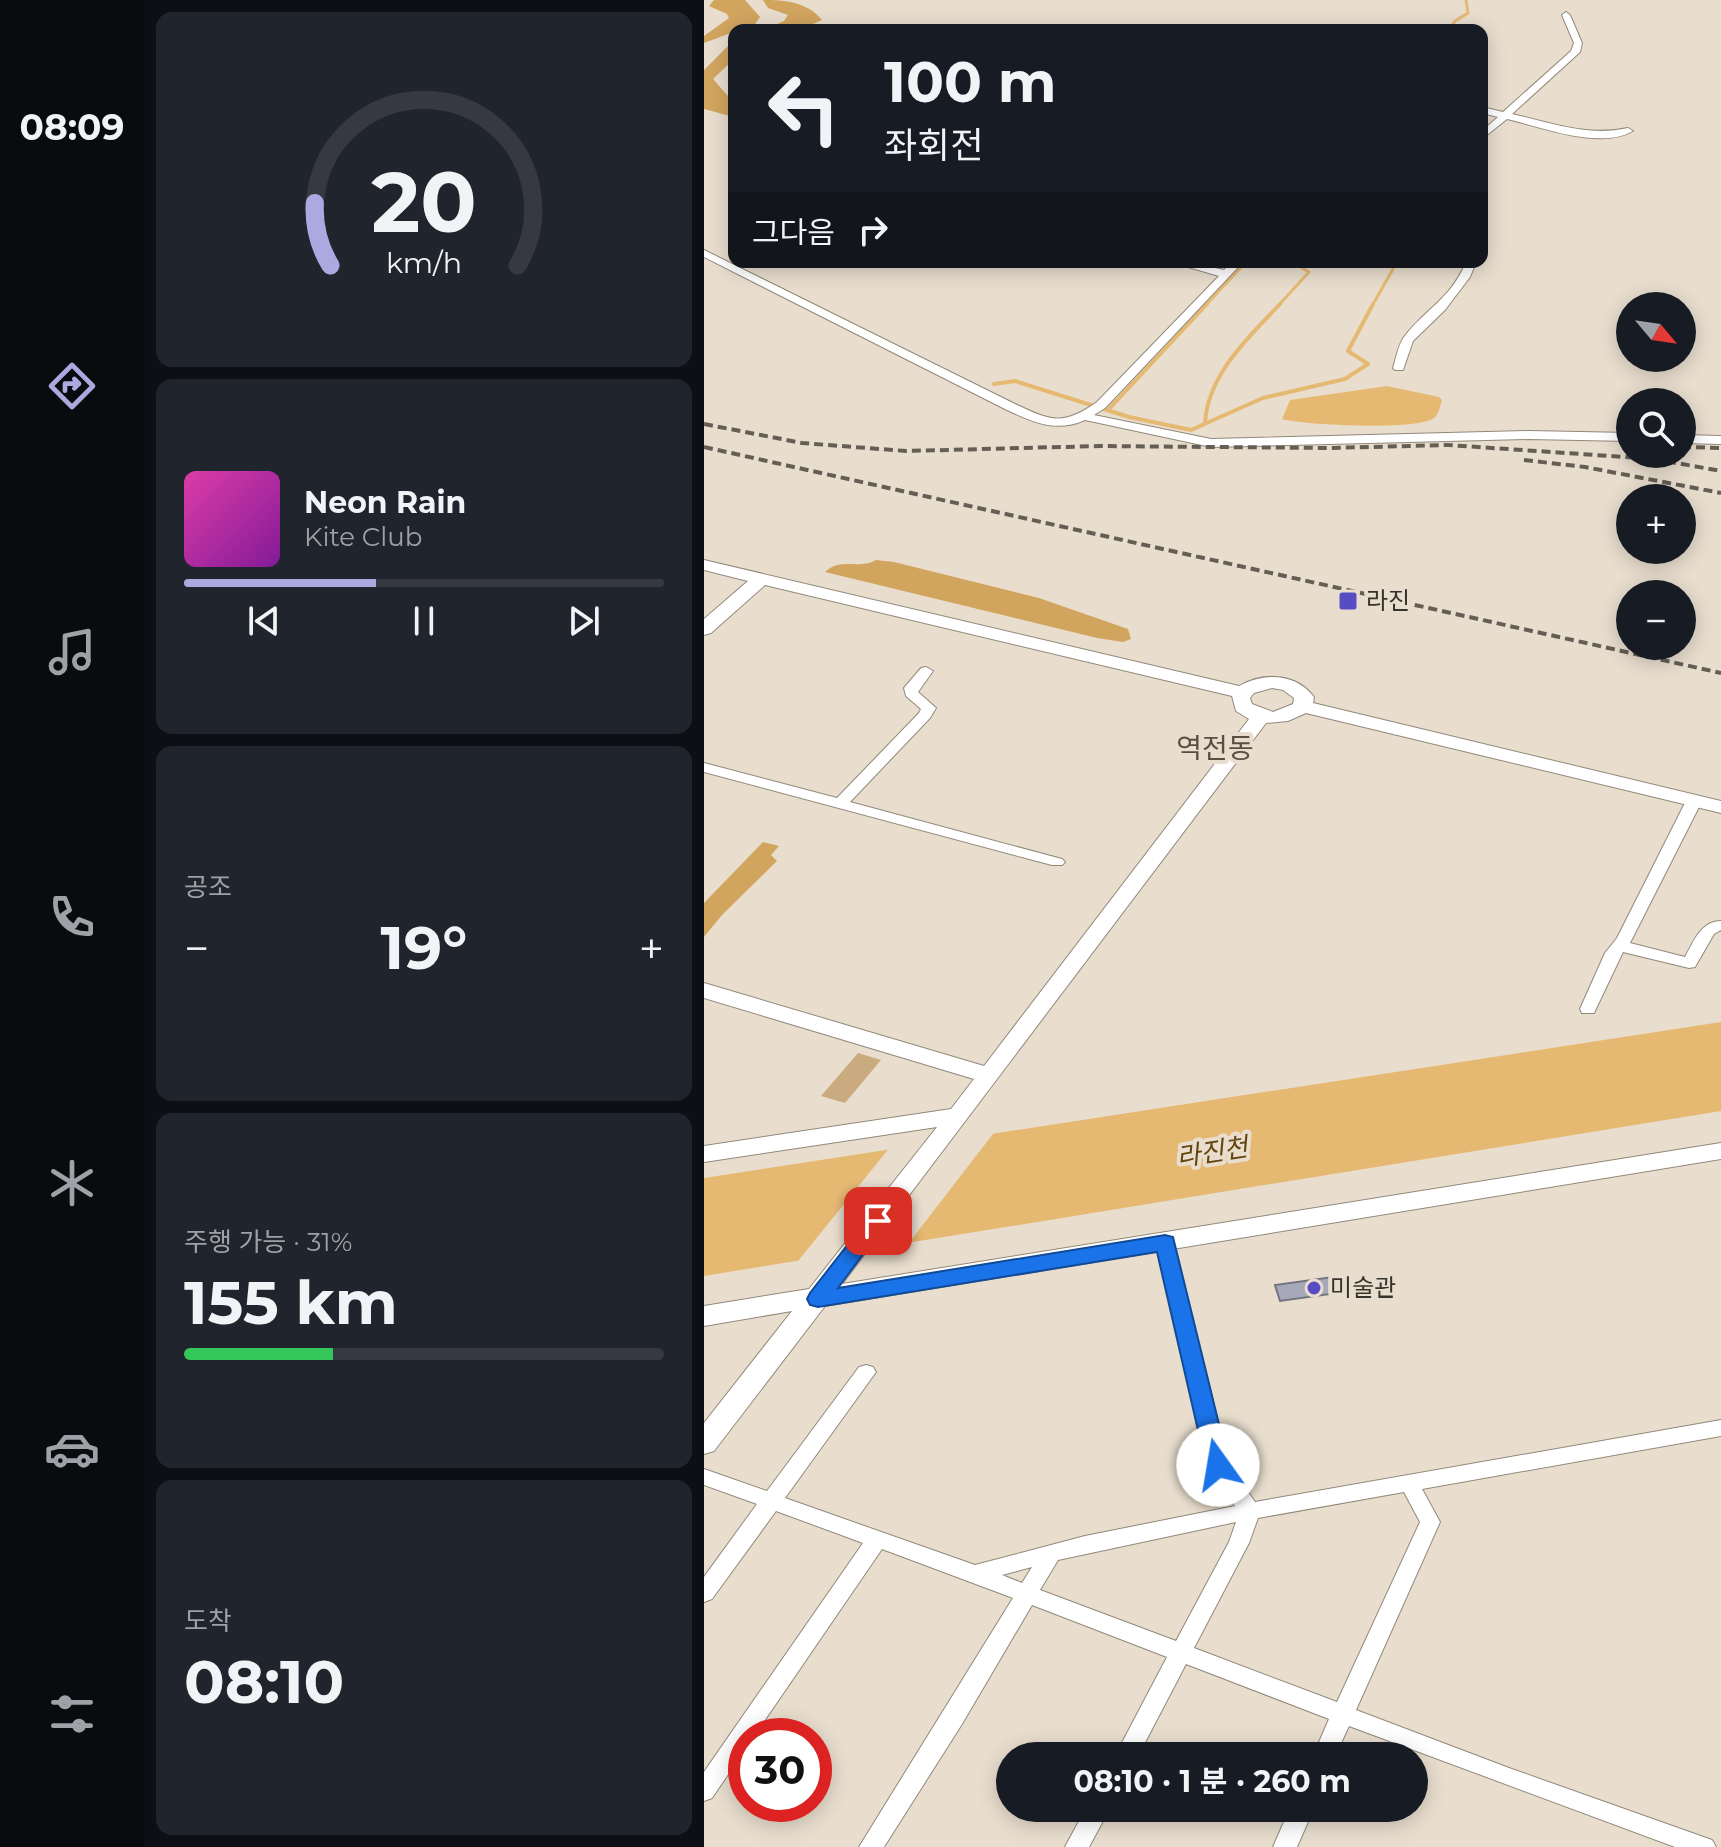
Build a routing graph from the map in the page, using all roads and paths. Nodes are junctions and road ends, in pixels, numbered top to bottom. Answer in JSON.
{"nodes":[{"id":1,"x":1566,"y":15,"type":"dead end"},
{"id":2,"x":1488,"y":112,"type":"edge"},
{"id":3,"x":1500,"y":116,"type":"junction"},
{"id":4,"x":1488,"y":129,"type":"edge"},
{"id":5,"x":1628,"y":131,"type":"dead end"},
{"id":6,"x":704,"y":253,"type":"edge"},
{"id":7,"x":728,"y":265,"type":"edge"},
{"id":8,"x":734,"y":268,"type":"edge"},
{"id":9,"x":1201,"y":268,"type":"edge"},
{"id":10,"x":1232,"y":268,"type":"edge"},
{"id":11,"x":1469,"y":268,"type":"edge"},
{"id":12,"x":1226,"y":274,"type":"junction"},
{"id":13,"x":1399,"y":368,"type":"dead end"},
{"id":14,"x":1085,"y":417,"type":"junction"},
{"id":15,"x":1616,"y":437,"type":"edge"},
{"id":16,"x":1696,"y":439,"type":"edge"},
{"id":17,"x":1721,"y":440,"type":"edge"},
{"id":18,"x":704,"y":565,"type":"edge"},
{"id":19,"x":761,"y":579,"type":"junction"},
{"id":20,"x":704,"y":629,"type":"edge"},
{"id":21,"x":926,"y":671,"type":"dead end"},
{"id":22,"x":1243,"y":693,"type":"junction"},
{"id":23,"x":1302,"y":706,"type":"junction"},
{"id":24,"x":1261,"y":716,"type":"junction"},
{"id":25,"x":704,"y":767,"type":"edge"},
{"id":26,"x":1694,"y":801,"type":"junction"},
{"id":27,"x":840,"y":804,"type":"junction"},
{"id":28,"x":1721,"y":807,"type":"edge"},
{"id":29,"x":1057,"y":862,"type":"dead end"},
{"id":30,"x":1718,"y":925,"type":"dead end"},
{"id":31,"x":1620,"y":946,"type":"junction"},
{"id":32,"x":704,"y":990,"type":"edge"},
{"id":33,"x":1588,"y":1009,"type":"dead end"},
{"id":34,"x":988,"y":1075,"type":"junction"},
{"id":35,"x":951,"y":1126,"type":"junction"},
{"id":36,"x":1721,"y":1151,"type":"edge"},
{"id":37,"x":704,"y":1154,"type":"edge"},
{"id":38,"x":1165,"y":1243,"type":"junction"},
{"id":39,"x":818,"y":1299,"type":"junction"},
{"id":40,"x":704,"y":1316,"type":"edge"},
{"id":41,"x":866,"y":1372,"type":"dead end"},
{"id":42,"x":1721,"y":1428,"type":"edge"},
{"id":43,"x":704,"y":1443,"type":"edge"},
{"id":44,"x":704,"y":1477,"type":"edge"},
{"id":45,"x":1409,"y":1483,"type":"junction"},
{"id":46,"x":771,"y":1501,"type":"junction"},
{"id":47,"x":1250,"y":1511,"type":"junction"},
{"id":48,"x":877,"y":1539,"type":"junction"},
{"id":49,"x":1051,"y":1553,"type":"junction"},
{"id":50,"x":975,"y":1574,"type":"junction"},
{"id":51,"x":704,"y":1593,"type":"edge"},
{"id":52,"x":1025,"y":1593,"type":"junction"},
{"id":53,"x":1182,"y":1654,"type":"junction"},
{"id":54,"x":1342,"y":1715,"type":"junction"},
{"id":55,"x":1134,"y":1742,"type":"edge"},
{"id":56,"x":1330,"y":1742,"type":"edge"},
{"id":57,"x":704,"y":1791,"type":"edge"},
{"id":58,"x":1090,"y":1822,"type":"edge"},
{"id":59,"x":1296,"y":1822,"type":"edge"},
{"id":60,"x":871,"y":1847,"type":"edge"},
{"id":61,"x":1077,"y":1847,"type":"edge"},
{"id":62,"x":1285,"y":1847,"type":"edge"},
{"id":63,"x":1704,"y":1847,"type":"edge"}],
"edges":[{"from":1,"to":3,"type":"street"},
{"from":2,"to":3,"type":"street"},
{"from":3,"to":4,"type":"street"},
{"from":3,"to":5,"type":"street"},
{"from":6,"to":7,"type":"street"},
{"from":8,"to":14,"type":"street"},
{"from":9,"to":12,"type":"street"},
{"from":10,"to":12,"type":"street"},
{"from":11,"to":13,"type":"street"},
{"from":12,"to":14,"type":"street"},
{"from":14,"to":15,"type":"street"},
{"from":16,"to":17,"type":"street"},
{"from":18,"to":19,"type":"main road"},
{"from":19,"to":20,"type":"main road"},
{"from":19,"to":22,"type":"main road"},
{"from":21,"to":27,"type":"street"},
{"from":22,"to":23,"type":"main road"},
{"from":22,"to":24,"type":"main road"},
{"from":23,"to":24,"type":"main road"},
{"from":23,"to":26,"type":"main road"},
{"from":24,"to":34,"type":"main road"},
{"from":25,"to":27,"type":"street"},
{"from":26,"to":28,"type":"main road"},
{"from":26,"to":31,"type":"street"},
{"from":27,"to":29,"type":"street"},
{"from":30,"to":31,"type":"street"},
{"from":31,"to":33,"type":"street"},
{"from":32,"to":34,"type":"main road"},
{"from":34,"to":35,"type":"main road"},
{"from":35,"to":37,"type":"main road"},
{"from":35,"to":39,"type":"main road"},
{"from":36,"to":38,"type":"main road"},
{"from":38,"to":39,"type":"main road"},
{"from":38,"to":47,"type":"street"},
{"from":39,"to":40,"type":"main road"},
{"from":39,"to":43,"type":"main road"},
{"from":41,"to":46,"type":"street"},
{"from":42,"to":45,"type":"street"},
{"from":44,"to":46,"type":"street"},
{"from":45,"to":47,"type":"street"},
{"from":45,"to":54,"type":"street"},
{"from":46,"to":48,"type":"street"},
{"from":46,"to":51,"type":"street"},
{"from":47,"to":49,"type":"street"},
{"from":47,"to":53,"type":"street"},
{"from":48,"to":50,"type":"street"},
{"from":48,"to":57,"type":"street"},
{"from":49,"to":50,"type":"street"},
{"from":49,"to":52,"type":"street"},
{"from":50,"to":52,"type":"street"},
{"from":52,"to":53,"type":"street"},
{"from":52,"to":60,"type":"street"},
{"from":53,"to":54,"type":"street"},
{"from":53,"to":55,"type":"street"},
{"from":54,"to":56,"type":"street"},
{"from":54,"to":63,"type":"street"},
{"from":58,"to":61,"type":"street"},
{"from":59,"to":62,"type":"street"}]}
